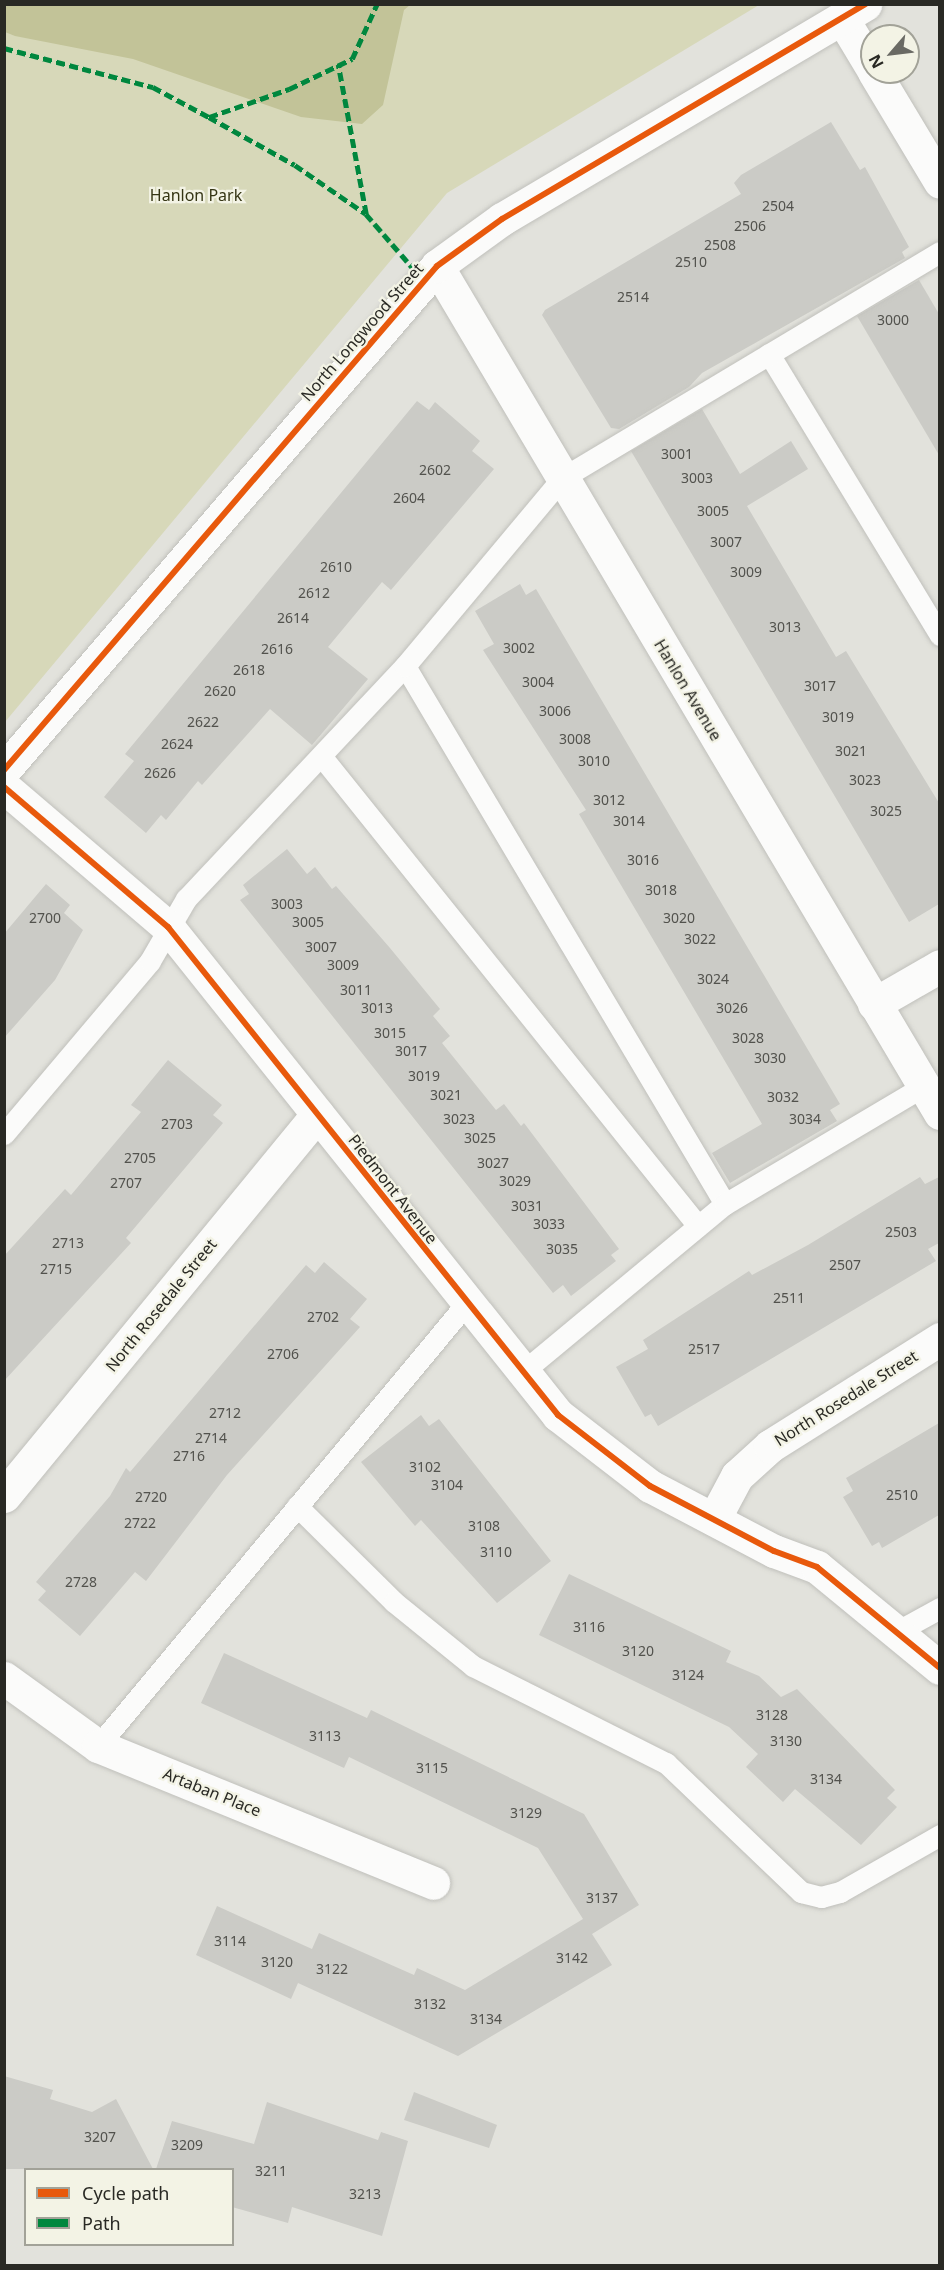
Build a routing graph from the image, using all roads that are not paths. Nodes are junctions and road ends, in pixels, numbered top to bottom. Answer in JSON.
{"nodes":[{"id":1,"x":854,"y":11,"type":"edge"},
{"id":2,"x":860,"y":30,"type":"edge"},
{"id":3,"x":881,"y":84,"type":"edge"},
{"id":4,"x":939,"y":182,"type":"edge"},
{"id":5,"x":939,"y":252,"type":"edge"},
{"id":6,"x":437,"y":266,"type":"junction"},
{"id":7,"x":769,"y":354,"type":"junction"},
{"id":8,"x":562,"y":478,"type":"junction"},
{"id":9,"x":939,"y":635,"type":"edge"},
{"id":10,"x":405,"y":666,"type":"junction"},
{"id":11,"x":322,"y":757,"type":"junction"},
{"id":12,"x":4,"y":770,"type":"edge"},
{"id":13,"x":4,"y":787,"type":"edge"},
{"id":14,"x":168,"y":927,"type":"junction"},
{"id":15,"x":939,"y":966,"type":"edge"},
{"id":16,"x":874,"y":1004,"type":"junction"},
{"id":17,"x":932,"y":1099,"type":"edge"},
{"id":18,"x":318,"y":1114,"type":"junction"},
{"id":19,"x":4,"y":1134,"type":"edge"},
{"id":20,"x":725,"y":1204,"type":"junction"},
{"id":21,"x":698,"y":1226,"type":"junction"},
{"id":22,"x":466,"y":1304,"type":"junction"},
{"id":23,"x":939,"y":1339,"type":"edge"},
{"id":24,"x":520,"y":1374,"type":"junction"},
{"id":25,"x":4,"y":1496,"type":"edge"},
{"id":26,"x":297,"y":1506,"type":"junction"},
{"id":27,"x":714,"y":1519,"type":"junction"},
{"id":28,"x":939,"y":1608,"type":"edge"},
{"id":29,"x":900,"y":1630,"type":"junction"},
{"id":30,"x":939,"y":1668,"type":"edge"},
{"id":31,"x":4,"y":1678,"type":"edge"},
{"id":32,"x":98,"y":1746,"type":"junction"},
{"id":33,"x":939,"y":1835,"type":"edge"},
{"id":34,"x":434,"y":1883,"type":"dead end"}],
"edges":[{"from":1,"to":2,"type":"street"},
{"from":1,"to":6,"type":"street","name":"North Longwood Street"},
{"from":3,"to":4,"type":"street"},
{"from":5,"to":7,"type":"lane"},
{"from":6,"to":8,"type":"street","name":"Hanlon Avenue"},
{"from":6,"to":12,"type":"street","name":"North Longwood Street"},
{"from":7,"to":8,"type":"lane"},
{"from":7,"to":9,"type":"lane"},
{"from":8,"to":10,"type":"lane"},
{"from":8,"to":16,"type":"street","name":"Hanlon Avenue"},
{"from":10,"to":11,"type":"lane"},
{"from":10,"to":20,"type":"lane"},
{"from":11,"to":14,"type":"lane"},
{"from":11,"to":21,"type":"lane"},
{"from":13,"to":14,"type":"street","name":"Piedmont Avenue"},
{"from":14,"to":18,"type":"street","name":"Piedmont Avenue"},
{"from":14,"to":19,"type":"lane"},
{"from":15,"to":16,"type":"street"},
{"from":16,"to":17,"type":"street","name":"Hanlon Avenue"},
{"from":17,"to":20,"type":"lane"},
{"from":18,"to":22,"type":"street","name":"Piedmont Avenue"},
{"from":18,"to":25,"type":"street","name":"North Rosedale Street"},
{"from":20,"to":21,"type":"lane"},
{"from":21,"to":24,"type":"lane"},
{"from":22,"to":24,"type":"street","name":"Piedmont Avenue"},
{"from":22,"to":26,"type":"lane"},
{"from":23,"to":27,"type":"street","name":"North Rosedale Street"},
{"from":24,"to":27,"type":"street","name":"Piedmont Avenue"},
{"from":26,"to":32,"type":"lane"},
{"from":26,"to":33,"type":"lane"},
{"from":27,"to":29,"type":"street","name":"Piedmont Avenue"},
{"from":28,"to":29,"type":"lane"},
{"from":29,"to":30,"type":"street","name":"Piedmont Avenue"},
{"from":31,"to":32,"type":"street","name":"Artaban Place"},
{"from":32,"to":34,"type":"street","name":"Artaban Place"}]}
